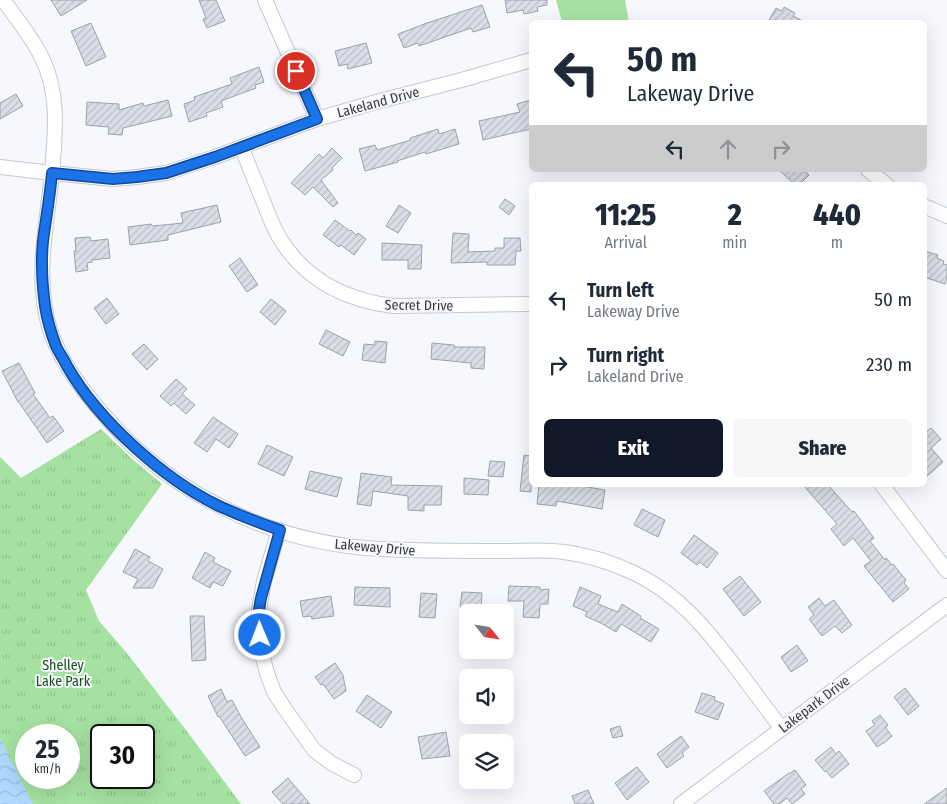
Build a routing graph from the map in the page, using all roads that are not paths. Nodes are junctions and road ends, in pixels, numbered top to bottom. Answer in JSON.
{"nodes":[{"id":1,"x":3,"y":0,"type":"edge"},
{"id":2,"x":265,"y":0,"type":"edge"},
{"id":3,"x":529,"y":61,"type":"edge"},
{"id":4,"x":317,"y":119,"type":"junction"},
{"id":5,"x":242,"y":148,"type":"junction"},
{"id":6,"x":0,"y":167,"type":"edge"},
{"id":7,"x":870,"y":172,"type":"edge"},
{"id":8,"x":52,"y":173,"type":"junction"},
{"id":9,"x":882,"y":182,"type":"edge"},
{"id":10,"x":927,"y":207,"type":"edge"},
{"id":11,"x":947,"y":216,"type":"edge"},
{"id":12,"x":529,"y":304,"type":"edge"},
{"id":13,"x":884,"y":487,"type":"edge"},
{"id":14,"x":280,"y":530,"type":"junction"},
{"id":15,"x":947,"y":571,"type":"edge"},
{"id":16,"x":947,"y":605,"type":"edge"},
{"id":17,"x":781,"y":728,"type":"junction"},
{"id":18,"x":354,"y":775,"type":"dead end"},
{"id":19,"x":681,"y":804,"type":"edge"}],
"edges":[{"from":1,"to":8,"type":"street","name":"Lakeway Drive"},
{"from":2,"to":4,"type":"street"},
{"from":3,"to":4,"type":"street","name":"Lakeland Drive"},
{"from":4,"to":5,"type":"street","name":"Lakeland Drive"},
{"from":5,"to":8,"type":"street","name":"Lakeland Drive"},
{"from":5,"to":12,"type":"street","name":"Secret Drive"},
{"from":6,"to":8,"type":"street","name":"Lakeland Drive"},
{"from":7,"to":9,"type":"street"},
{"from":8,"to":14,"type":"street","name":"Lakeway Drive"},
{"from":10,"to":11,"type":"street"},
{"from":13,"to":15,"type":"street"},
{"from":14,"to":17,"type":"street","name":"Lakeway Drive"},
{"from":14,"to":18,"type":"street"},
{"from":16,"to":17,"type":"street","name":"Lakepark Drive"},
{"from":17,"to":19,"type":"street","name":"Lakepark Drive"}]}
